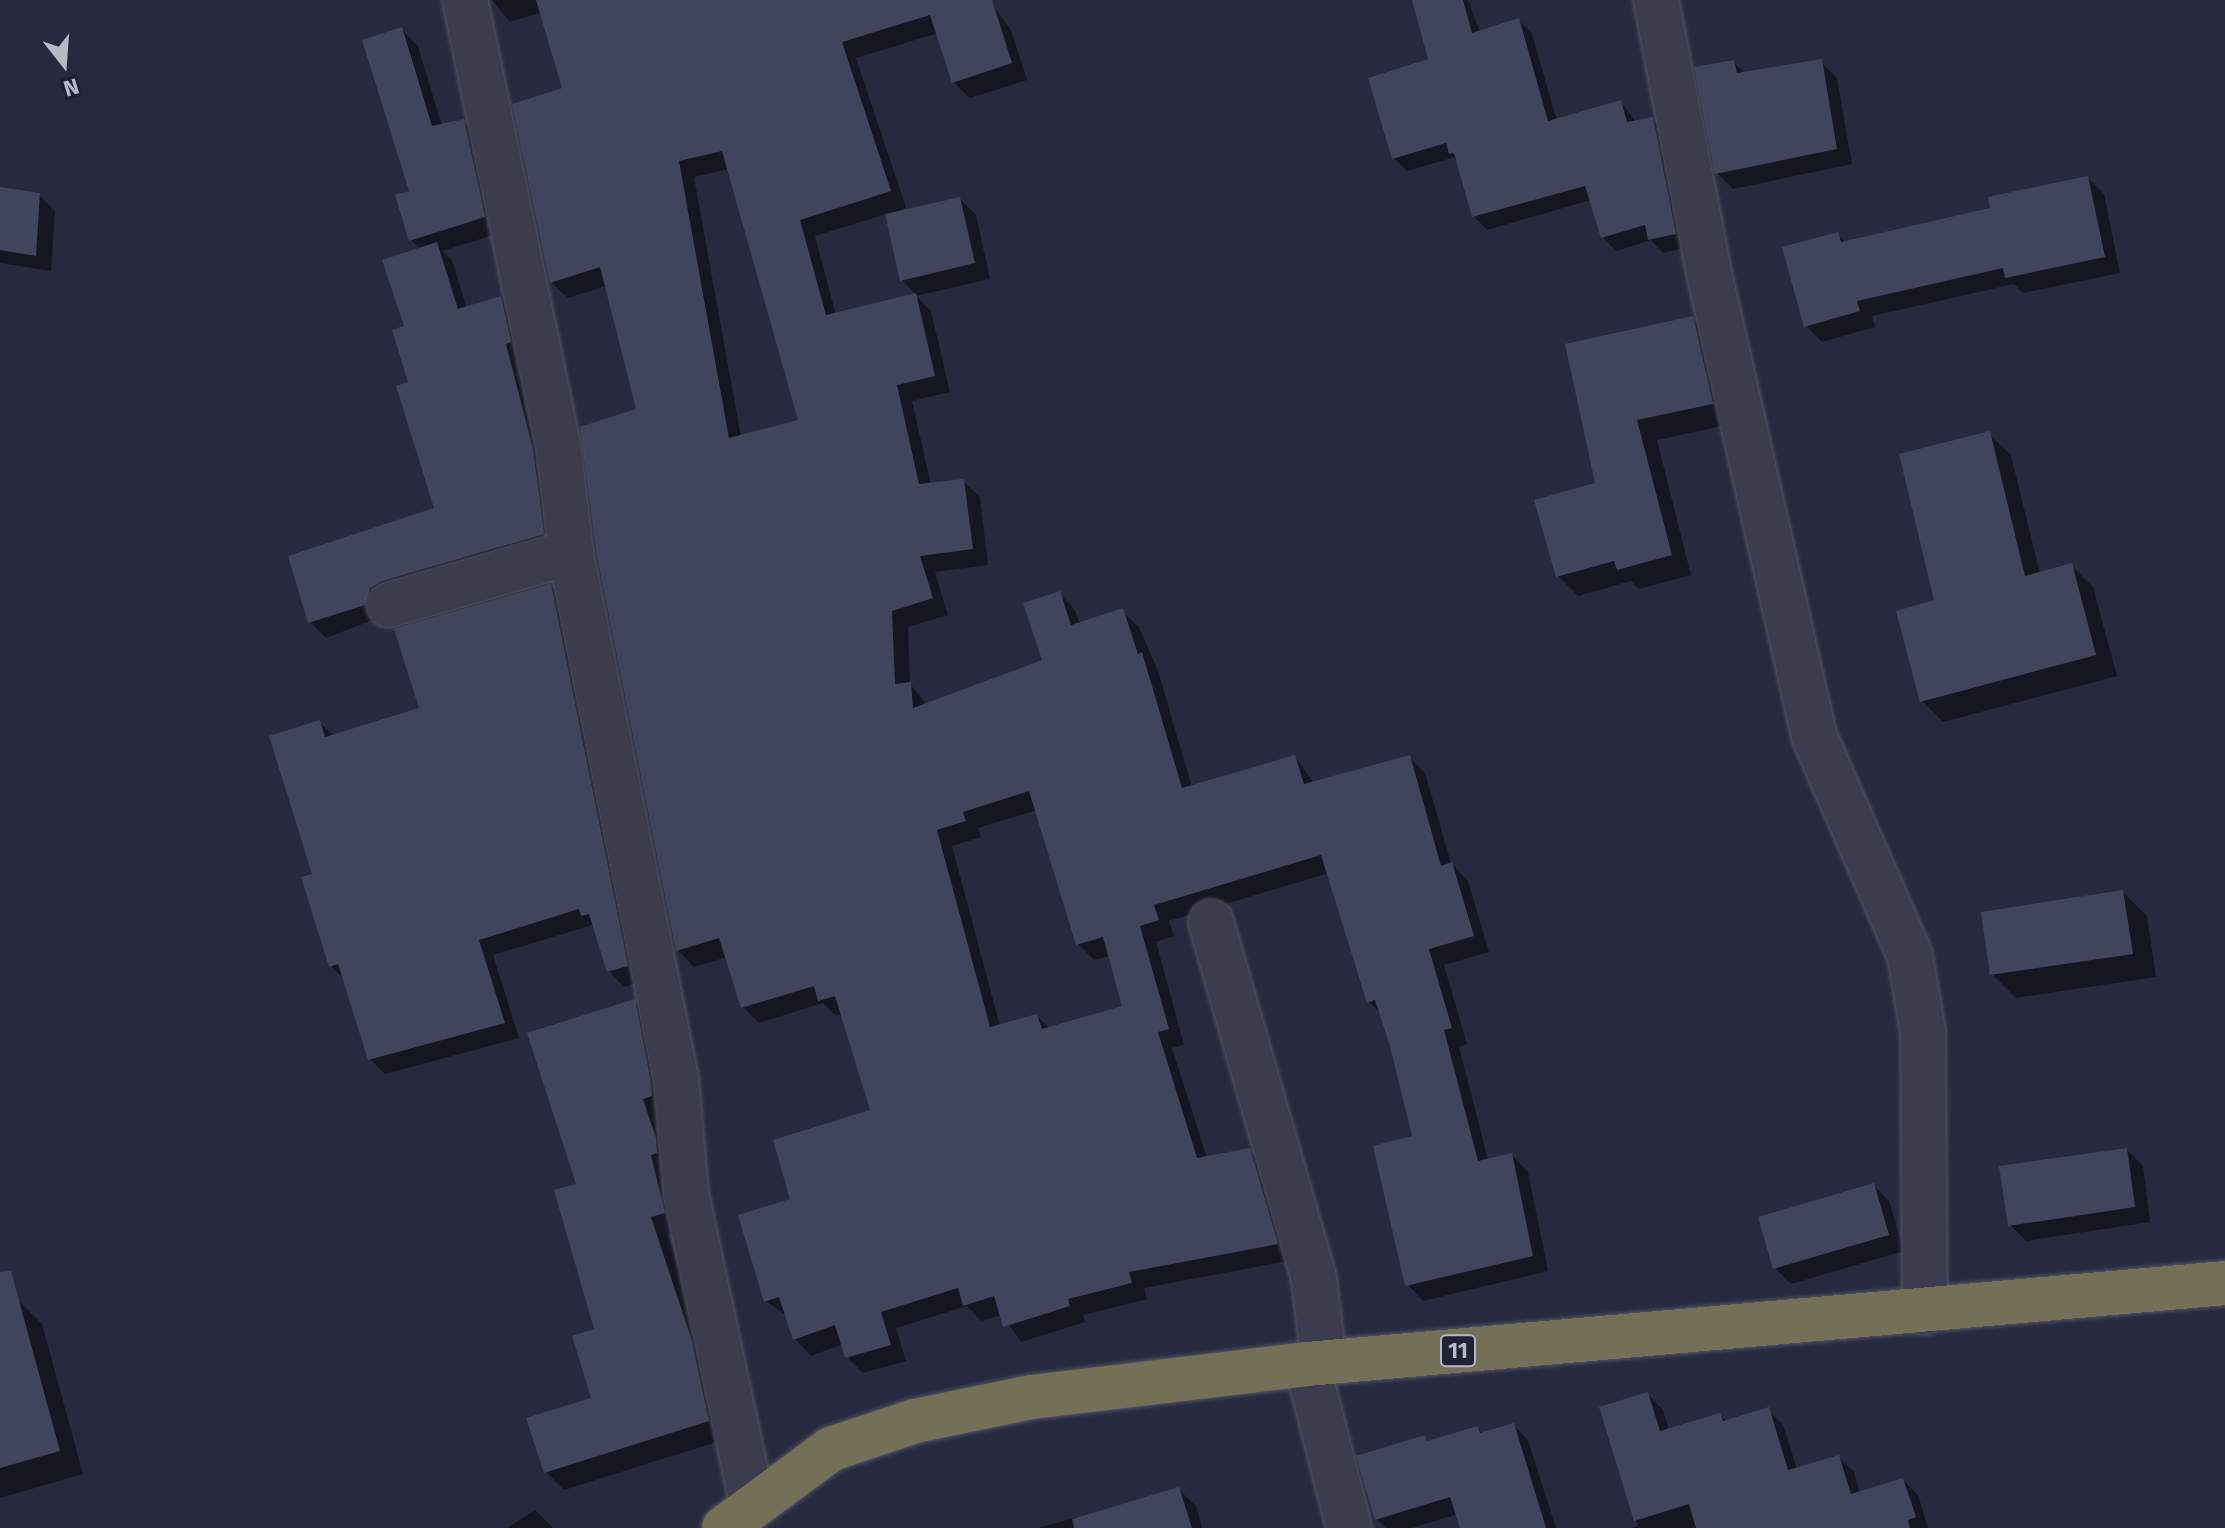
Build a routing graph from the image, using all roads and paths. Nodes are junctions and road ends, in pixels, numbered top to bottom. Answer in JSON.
{"nodes":[{"id":1,"x":465,"y":0,"type":"edge"},
{"id":2,"x":1656,"y":0,"type":"edge"},
{"id":3,"x":571,"y":552,"type":"junction"},
{"id":4,"x":389,"y":605,"type":"dead end"},
{"id":5,"x":1211,"y":922,"type":"dead end"},
{"id":6,"x":2225,"y":1283,"type":"edge"},
{"id":7,"x":1925,"y":1312,"type":"junction"},
{"id":8,"x":1316,"y":1363,"type":"junction"},
{"id":9,"x":738,"y":1517,"type":"edge"},
{"id":10,"x":1349,"y":1528,"type":"edge"}],
"edges":[{"from":1,"to":3,"type":"street"},
{"from":2,"to":7,"type":"street"},
{"from":3,"to":4,"type":"street"},
{"from":3,"to":9,"type":"street"},
{"from":5,"to":8,"type":"street"},
{"from":6,"to":7,"type":"highway","number":"11"},
{"from":7,"to":8,"type":"highway","number":"11"},
{"from":8,"to":9,"type":"highway","number":"11"},
{"from":8,"to":10,"type":"street"}]}
